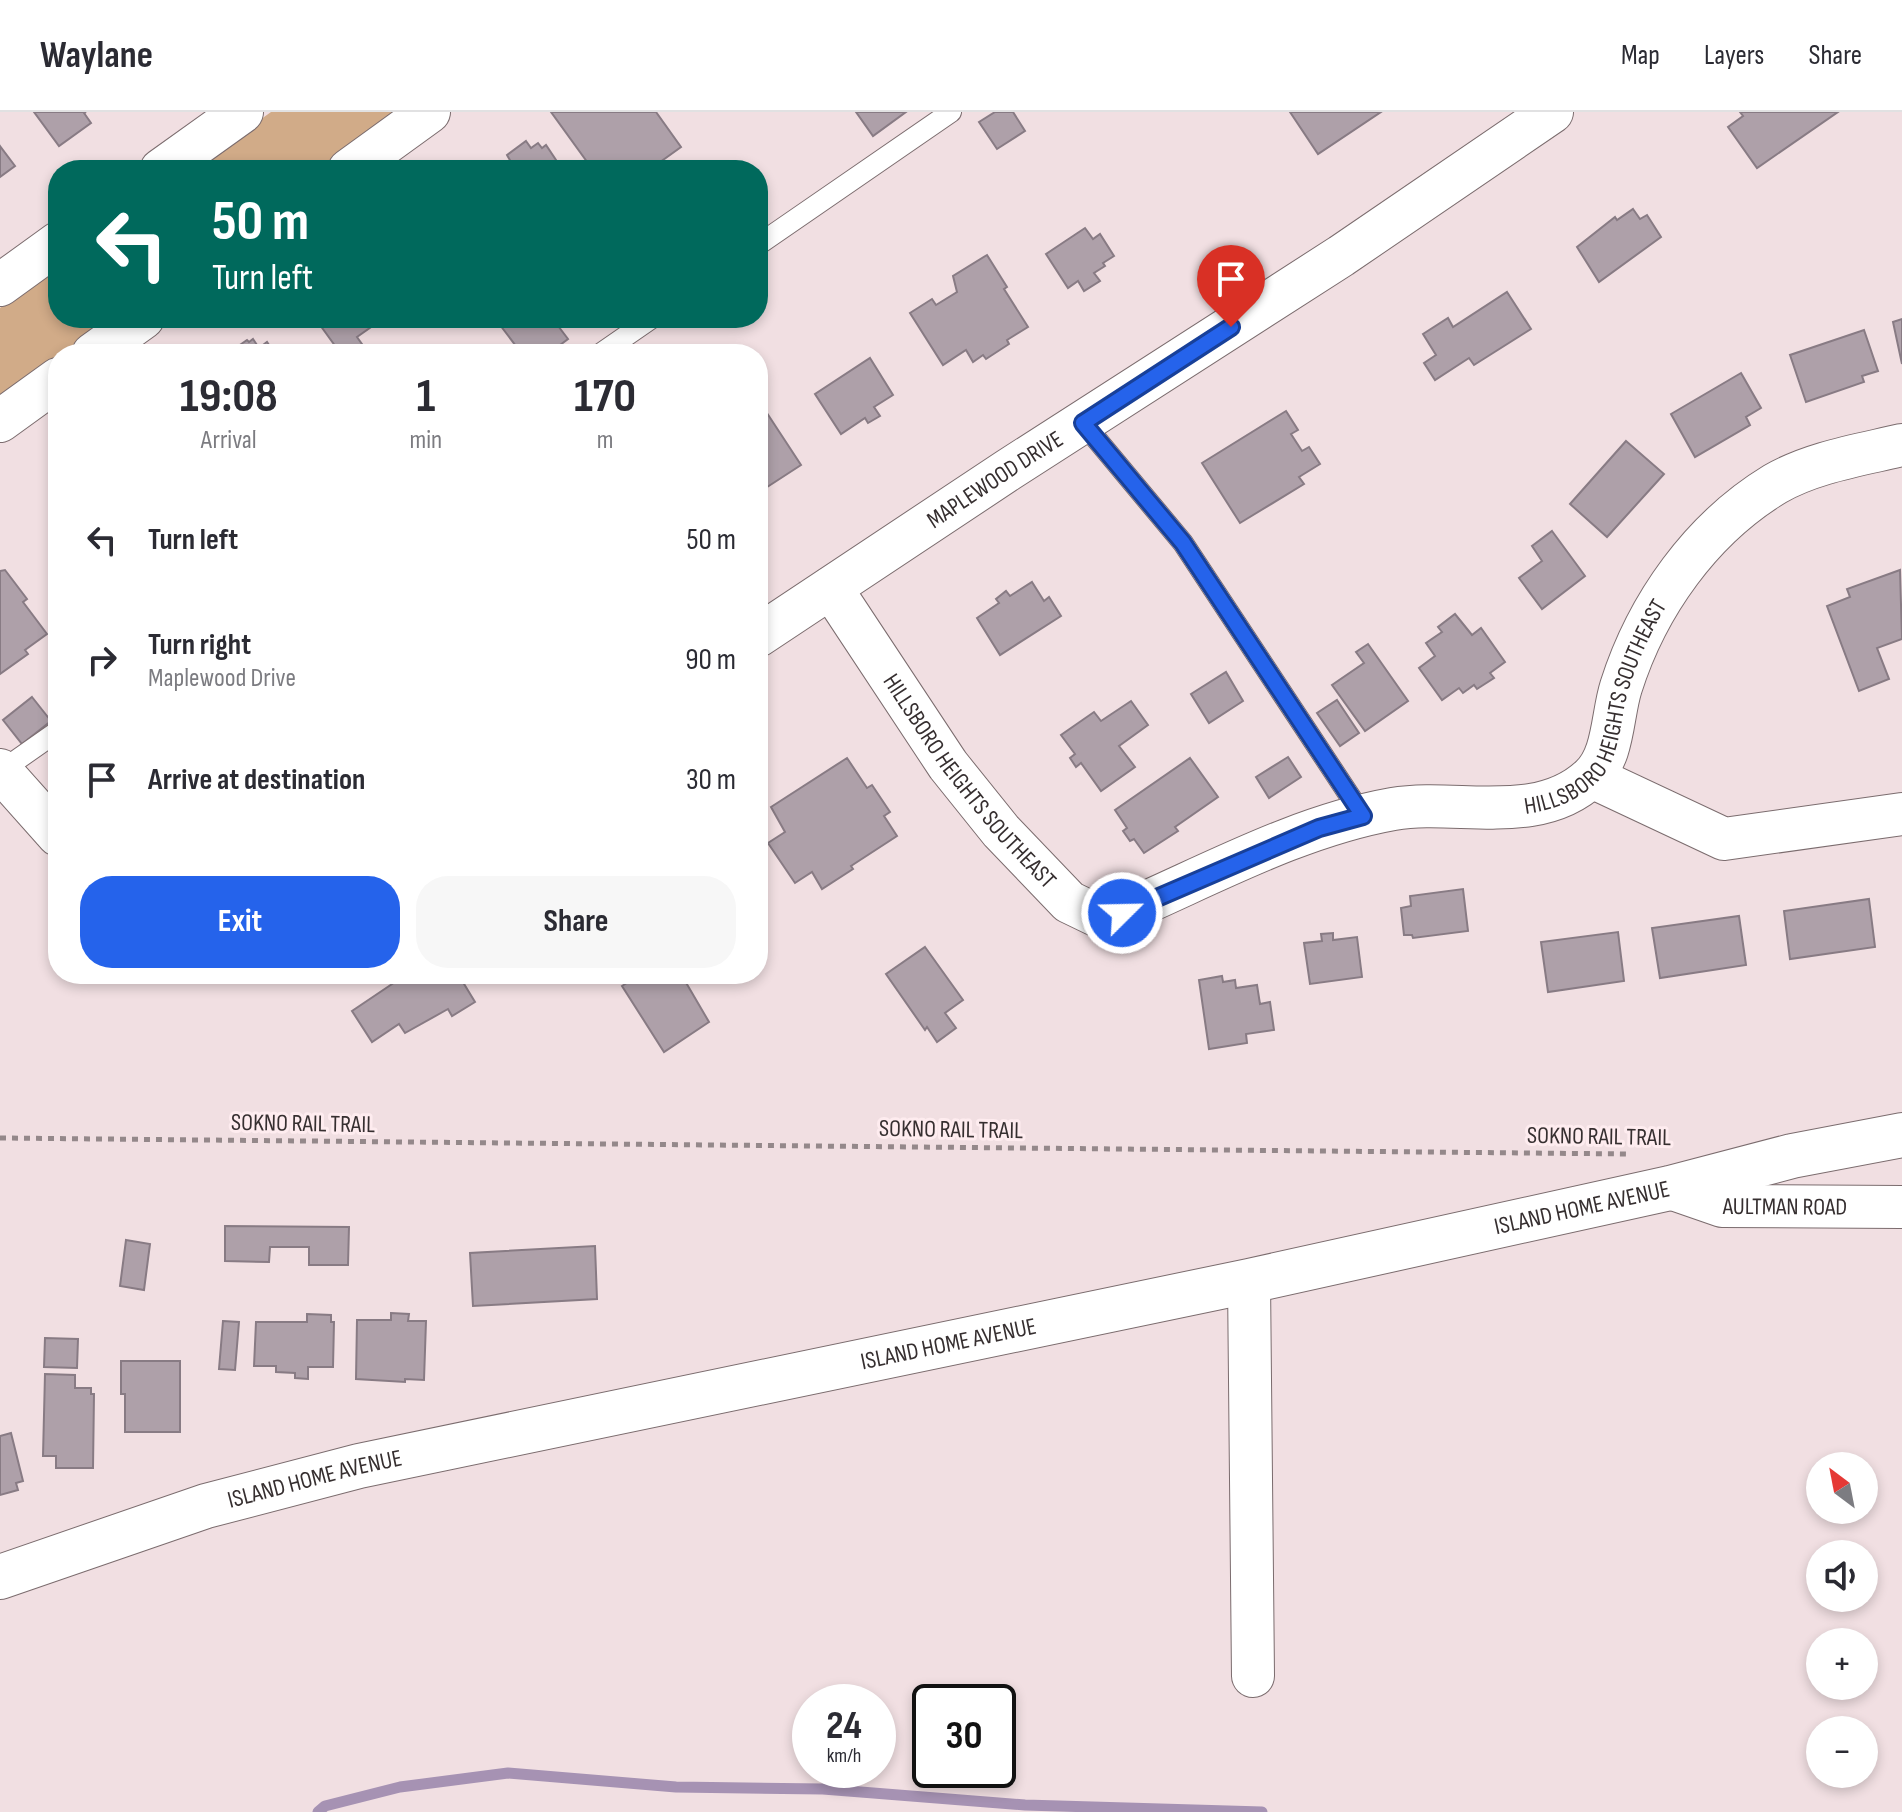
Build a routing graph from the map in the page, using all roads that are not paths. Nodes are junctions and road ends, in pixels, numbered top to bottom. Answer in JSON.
{"nodes":[{"id":1,"x":242,"y":112,"type":"edge"},
{"id":2,"x":429,"y":112,"type":"edge"},
{"id":3,"x":951,"y":112,"type":"edge"},
{"id":4,"x":1552,"y":112,"type":"edge"},
{"id":5,"x":175,"y":160,"type":"edge"},
{"id":6,"x":363,"y":160,"type":"edge"},
{"id":7,"x":768,"y":238,"type":"edge"},
{"id":8,"x":48,"y":250,"type":"edge"},
{"id":9,"x":0,"y":285,"type":"edge"},
{"id":10,"x":129,"y":328,"type":"edge"},
{"id":11,"x":638,"y":328,"type":"edge"},
{"id":12,"x":107,"y":344,"type":"edge"},
{"id":13,"x":614,"y":344,"type":"edge"},
{"id":14,"x":48,"y":386,"type":"edge"},
{"id":15,"x":0,"y":421,"type":"edge"},
{"id":16,"x":1083,"y":423,"type":"junction"},
{"id":17,"x":1902,"y":445,"type":"edge"},
{"id":18,"x":831,"y":588,"type":"junction"},
{"id":19,"x":768,"y":629,"type":"edge"},
{"id":20,"x":48,"y":738,"type":"edge"},
{"id":21,"x":0,"y":770,"type":"edge"},
{"id":22,"x":1592,"y":777,"type":"junction"},
{"id":23,"x":1902,"y":814,"type":"edge"},
{"id":24,"x":1363,"y":816,"type":"junction"},
{"id":25,"x":48,"y":824,"type":"edge"},
{"id":26,"x":1902,"y":1135,"type":"edge"},
{"id":27,"x":1670,"y":1188,"type":"junction"},
{"id":28,"x":1902,"y":1207,"type":"edge"},
{"id":29,"x":1249,"y":1281,"type":"junction"},
{"id":30,"x":0,"y":1577,"type":"edge"},
{"id":31,"x":1253,"y":1676,"type":"dead end"}],
"edges":[{"from":1,"to":5,"type":"street"},
{"from":2,"to":6,"type":"street"},
{"from":3,"to":7,"type":"lane"},
{"from":4,"to":16,"type":"street","name":"MAPLEWOOD DRIVE"},
{"from":8,"to":9,"type":"street"},
{"from":10,"to":12,"type":"street"},
{"from":11,"to":13,"type":"lane"},
{"from":14,"to":15,"type":"street"},
{"from":16,"to":18,"type":"street","name":"MAPLEWOOD DRIVE"},
{"from":16,"to":24,"type":"lane"},
{"from":17,"to":22,"type":"street","name":"HILLSBORO HEIGHTS SOUTHEAST"},
{"from":18,"to":19,"type":"street","name":"MAPLEWOOD DRIVE"},
{"from":18,"to":24,"type":"street","name":"HILLSBORO HEIGHTS SOUTHEAST"},
{"from":20,"to":21,"type":"lane"},
{"from":21,"to":25,"type":"street"},
{"from":22,"to":23,"type":"street"},
{"from":22,"to":24,"type":"street","name":"HILLSBORO HEIGHTS SOUTHEAST"},
{"from":26,"to":27,"type":"street","name":"ISLAND HOME AVENUE"},
{"from":27,"to":28,"type":"street","name":"AULTMAN ROAD"},
{"from":27,"to":29,"type":"street","name":"ISLAND HOME AVENUE"},
{"from":29,"to":30,"type":"street","name":"ISLAND HOME AVENUE"},
{"from":29,"to":31,"type":"street"}]}
